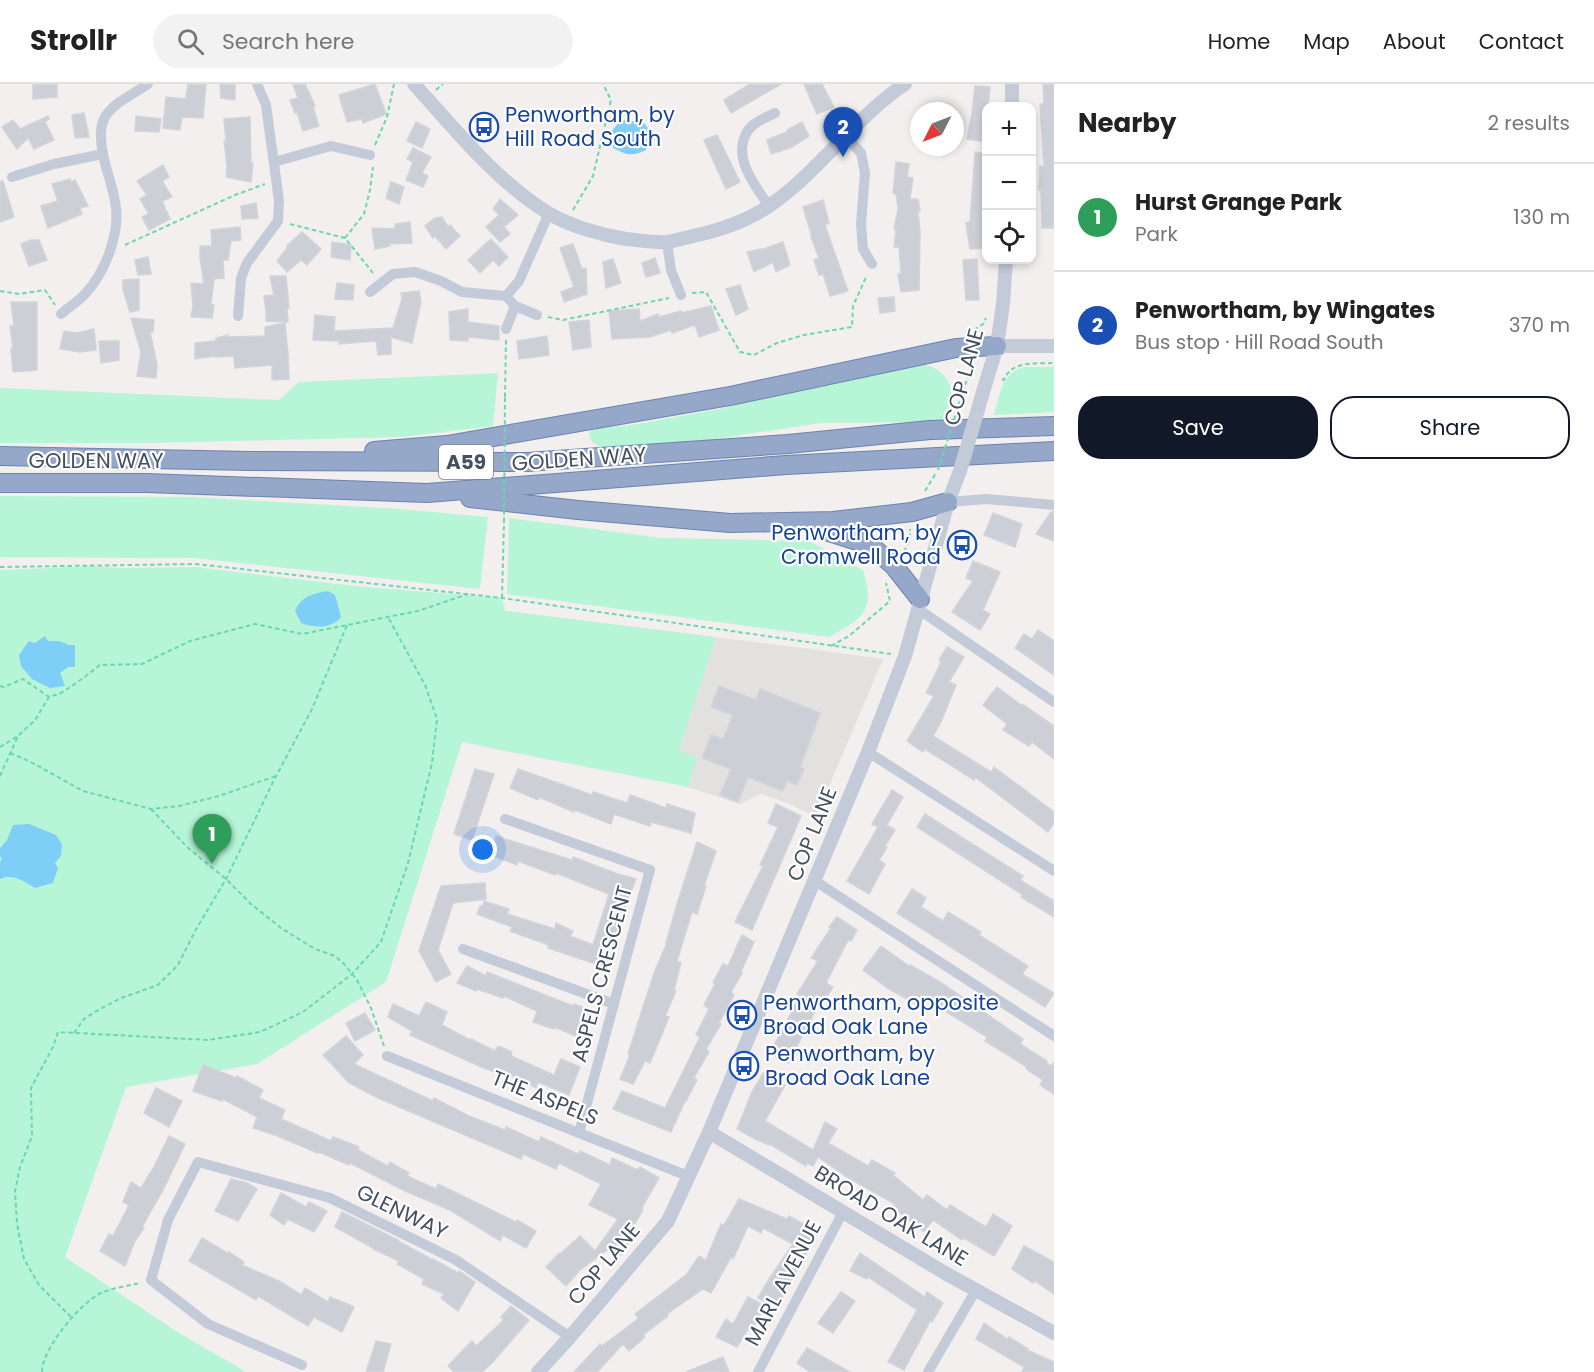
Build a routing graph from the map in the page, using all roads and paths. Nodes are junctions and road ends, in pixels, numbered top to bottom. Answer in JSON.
{"nodes":[{"id":1,"x":148,"y":84,"type":"edge"},
{"id":2,"x":257,"y":84,"type":"edge"},
{"id":3,"x":394,"y":84,"type":"edge"},
{"id":4,"x":414,"y":84,"type":"edge"},
{"id":5,"x":603,"y":84,"type":"edge"},
{"id":6,"x":905,"y":84,"type":"edge"},
{"id":7,"x":1012,"y":84,"type":"edge"},
{"id":8,"x":1012,"y":102,"type":"edge"},
{"id":9,"x":775,"y":113,"type":"dead end"},
{"id":10,"x":844,"y":135,"type":"junction"},
{"id":11,"x":103,"y":154,"type":"junction"},
{"id":12,"x":370,"y":155,"type":"junction"},
{"id":13,"x":274,"y":162,"type":"junction"},
{"id":14,"x":12,"y":177,"type":"dead end"},
{"id":15,"x":276,"y":180,"type":"junction"},
{"id":16,"x":769,"y":206,"type":"junction"},
{"id":17,"x":549,"y":213,"type":"junction"},
{"id":18,"x":278,"y":221,"type":"junction"},
{"id":19,"x":566,"y":222,"type":"junction"},
{"id":20,"x":345,"y":238,"type":"junction"},
{"id":21,"x":667,"y":242,"type":"junction"},
{"id":22,"x":109,"y":252,"type":"junction"},
{"id":23,"x":872,"y":264,"type":"joint"},
{"id":24,"x":1005,"y":264,"type":"edge"},
{"id":25,"x":381,"y":283,"type":"junction"},
{"id":26,"x":0,"y":291,"type":"edge"},
{"id":27,"x":370,"y":292,"type":"dead end"},
{"id":28,"x":681,"y":295,"type":"junction"},
{"id":29,"x":506,"y":296,"type":"junction"},
{"id":30,"x":515,"y":306,"type":"junction"},
{"id":31,"x":61,"y":314,"type":"joint"},
{"id":32,"x":537,"y":315,"type":"joint"},
{"id":33,"x":238,"y":316,"type":"dead end"},
{"id":34,"x":506,"y":329,"type":"joint"},
{"id":35,"x":997,"y":346,"type":"junction"},
{"id":36,"x":1054,"y":346,"type":"edge"},
{"id":37,"x":965,"y":385,"type":"dead end"},
{"id":38,"x":1054,"y":426,"type":"edge"},
{"id":39,"x":1054,"y":451,"type":"edge"},
{"id":40,"x":0,"y":456,"type":"edge"},
{"id":41,"x":250,"y":461,"type":"junction"},
{"id":42,"x":938,"y":470,"type":"dead end"},
{"id":43,"x":0,"y":483,"type":"edge"},
{"id":44,"x":427,"y":493,"type":"junction"},
{"id":45,"x":948,"y":502,"type":"junction"},
{"id":46,"x":1054,"y":505,"type":"edge"},
{"id":47,"x":912,"y":512,"type":"junction"},
{"id":48,"x":795,"y":522,"type":"junction"},
{"id":49,"x":894,"y":566,"type":"junction"},
{"id":50,"x":0,"y":567,"type":"edge"},
{"id":51,"x":468,"y":594,"type":"junction"},
{"id":52,"x":502,"y":598,"type":"junction"},
{"id":53,"x":919,"y":604,"type":"junction"},
{"id":54,"x":388,"y":617,"type":"junction"},
{"id":55,"x":347,"y":625,"type":"junction"},
{"id":56,"x":831,"y":646,"type":"junction"},
{"id":57,"x":905,"y":656,"type":"junction"},
{"id":58,"x":0,"y":687,"type":"edge"},
{"id":59,"x":49,"y":697,"type":"junction"},
{"id":60,"x":1054,"y":702,"type":"edge"},
{"id":61,"x":18,"y":736,"type":"junction"},
{"id":62,"x":0,"y":747,"type":"edge"},
{"id":63,"x":868,"y":752,"type":"junction"},
{"id":64,"x":10,"y":753,"type":"junction"},
{"id":65,"x":0,"y":776,"type":"edge"},
{"id":66,"x":277,"y":776,"type":"junction"},
{"id":67,"x":151,"y":809,"type":"junction"},
{"id":68,"x":505,"y":819,"type":"dead end"},
{"id":69,"x":1054,"y":871,"type":"edge"},
{"id":70,"x":226,"y":879,"type":"junction"},
{"id":71,"x":815,"y":881,"type":"junction"},
{"id":72,"x":463,"y":949,"type":"dead end"},
{"id":73,"x":352,"y":974,"type":"junction"},
{"id":74,"x":614,"y":1004,"type":"junction"},
{"id":75,"x":74,"y":1033,"type":"junction"},
{"id":76,"x":1054,"y":1036,"type":"edge"},
{"id":77,"x":387,"y":1056,"type":"joint"},
{"id":78,"x":709,"y":1132,"type":"junction"},
{"id":79,"x":579,"y":1133,"type":"junction"},
{"id":80,"x":688,"y":1176,"type":"junction"},
{"id":81,"x":843,"y":1212,"type":"junction"},
{"id":82,"x":152,"y":1280,"type":"junction"},
{"id":83,"x":976,"y":1290,"type":"junction"},
{"id":84,"x":71,"y":1317,"type":"junction"},
{"id":85,"x":1054,"y":1333,"type":"edge"},
{"id":86,"x":570,"y":1337,"type":"junction"},
{"id":87,"x":302,"y":1365,"type":"dead end"},
{"id":88,"x":42,"y":1372,"type":"edge"},
{"id":89,"x":538,"y":1372,"type":"edge"},
{"id":90,"x":758,"y":1372,"type":"edge"},
{"id":91,"x":928,"y":1372,"type":"edge"}],
"edges":[{"from":1,"to":11,"type":"street"},
{"from":2,"to":13,"type":"street"},
{"from":3,"to":12,"type":"path"},
{"from":4,"to":17,"type":"street"},
{"from":5,"to":19,"type":"path"},
{"from":6,"to":10,"type":"street"},
{"from":7,"to":8,"type":"street"},
{"from":9,"to":16,"type":"street"},
{"from":10,"to":16,"type":"street"},
{"from":10,"to":23,"type":"street"},
{"from":11,"to":14,"type":"street"},
{"from":11,"to":22,"type":"street"},
{"from":12,"to":13,"type":"street"},
{"from":12,"to":20,"type":"path"},
{"from":13,"to":15,"type":"street"},
{"from":15,"to":18,"type":"street"},
{"from":15,"to":22,"type":"path"},
{"from":16,"to":21,"type":"street"},
{"from":17,"to":19,"type":"street"},
{"from":17,"to":29,"type":"street"},
{"from":18,"to":20,"type":"path"},
{"from":18,"to":33,"type":"street"},
{"from":19,"to":21,"type":"street"},
{"from":20,"to":25,"type":"path"},
{"from":21,"to":28,"type":"street"},
{"from":22,"to":31,"type":"street"},
{"from":23,"to":28,"type":"path"},
{"from":24,"to":35,"type":"street","name":"COP LANE"},
{"from":25,"to":27,"type":"street"},
{"from":25,"to":29,"type":"street"},
{"from":26,"to":31,"type":"path"},
{"from":28,"to":32,"type":"path"},
{"from":29,"to":30,"type":"street"},
{"from":30,"to":32,"type":"street"},
{"from":30,"to":34,"type":"street"},
{"from":34,"to":52,"type":"path","bridge":true},
{"from":35,"to":36,"type":"street"},
{"from":35,"to":41,"type":"highway"},
{"from":35,"to":45,"type":"street","name":"COP LANE","bridge":true},
{"from":37,"to":42,"type":"path","bridge":true},
{"from":38,"to":41,"type":"highway","name":"GOLDEN WAY","number":"A59"},
{"from":39,"to":44,"type":"highway","name":"GOLDEN WAY","number":"A59"},
{"from":40,"to":41,"type":"highway","name":"GOLDEN WAY","number":"A59"},
{"from":43,"to":44,"type":"highway","name":"GOLDEN WAY","number":"A59"},
{"from":44,"to":48,"type":"highway"},
{"from":45,"to":46,"type":"street"},
{"from":45,"to":47,"type":"highway"},
{"from":45,"to":53,"type":"street","name":"COP LANE"},
{"from":47,"to":48,"type":"highway"},
{"from":47,"to":49,"type":"path"},
{"from":48,"to":49,"type":"highway"},
{"from":49,"to":53,"type":"highway"},
{"from":49,"to":56,"type":"path"},
{"from":50,"to":51,"type":"path"},
{"from":51,"to":52,"type":"path"},
{"from":51,"to":54,"type":"path"},
{"from":52,"to":56,"type":"path"},
{"from":53,"to":57,"type":"street","name":"COP LANE"},
{"from":53,"to":60,"type":"street"},
{"from":54,"to":55,"type":"path"},
{"from":54,"to":73,"type":"path"},
{"from":55,"to":59,"type":"path"},
{"from":55,"to":66,"type":"path"},
{"from":56,"to":57,"type":"path"},
{"from":57,"to":63,"type":"street","name":"COP LANE"},
{"from":58,"to":59,"type":"path"},
{"from":59,"to":61,"type":"path"},
{"from":61,"to":62,"type":"path"},
{"from":61,"to":64,"type":"path"},
{"from":63,"to":69,"type":"street"},
{"from":63,"to":71,"type":"street","name":"COP LANE"},
{"from":64,"to":65,"type":"path"},
{"from":64,"to":67,"type":"path"},
{"from":66,"to":67,"type":"path"},
{"from":66,"to":70,"type":"path"},
{"from":67,"to":70,"type":"path"},
{"from":68,"to":74,"type":"street","name":"ASPELS CRESCENT"},
{"from":70,"to":73,"type":"path"},
{"from":70,"to":75,"type":"path"},
{"from":71,"to":76,"type":"street"},
{"from":71,"to":78,"type":"street","name":"COP LANE"},
{"from":72,"to":74,"type":"street"},
{"from":73,"to":75,"type":"path"},
{"from":73,"to":77,"type":"path"},
{"from":74,"to":79,"type":"street","name":"ASPELS CRESCENT"},
{"from":75,"to":84,"type":"path"},
{"from":77,"to":79,"type":"street","name":"THE ASPELS"},
{"from":78,"to":80,"type":"street","name":"COP LANE"},
{"from":78,"to":81,"type":"street","name":"BROAD OAK LANE"},
{"from":79,"to":80,"type":"street","name":"THE ASPELS"},
{"from":80,"to":86,"type":"street","name":"COP LANE"},
{"from":81,"to":83,"type":"street","name":"BROAD OAK LANE"},
{"from":81,"to":90,"type":"street","name":"MARL AVENUE"},
{"from":82,"to":84,"type":"path"},
{"from":82,"to":86,"type":"street","name":"GLENWAY"},
{"from":82,"to":87,"type":"street"},
{"from":83,"to":85,"type":"street","name":"BROAD OAK LANE"},
{"from":83,"to":91,"type":"street"},
{"from":84,"to":88,"type":"path"},
{"from":86,"to":89,"type":"street","name":"COP LANE"}]}
